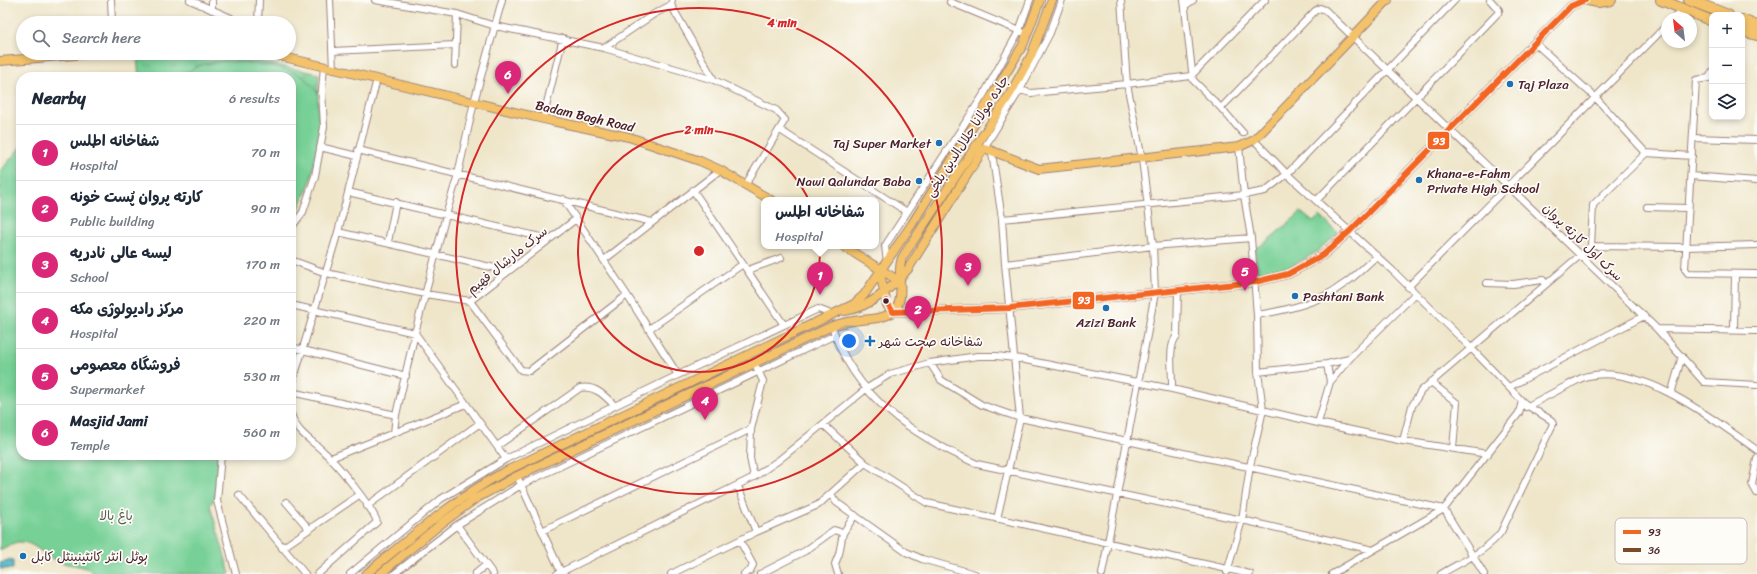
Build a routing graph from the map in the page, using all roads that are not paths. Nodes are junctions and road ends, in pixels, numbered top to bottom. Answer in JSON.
{"nodes":[{"id":1,"x":111,"y":0,"type":"edge"},
{"id":2,"x":190,"y":0,"type":"edge"},
{"id":3,"x":212,"y":0,"type":"edge"},
{"id":4,"x":259,"y":0,"type":"edge"},
{"id":5,"x":330,"y":0,"type":"edge"},
{"id":6,"x":375,"y":0,"type":"edge"},
{"id":7,"x":502,"y":0,"type":"edge"},
{"id":8,"x":1030,"y":0,"type":"edge"},
{"id":9,"x":1040,"y":0,"type":"edge"},
{"id":10,"x":1052,"y":0,"type":"edge"},
{"id":11,"x":1062,"y":0,"type":"edge"},
{"id":12,"x":1121,"y":0,"type":"edge"},
{"id":13,"x":1193,"y":0,"type":"edge"},
{"id":14,"x":1265,"y":0,"type":"edge"},
{"id":15,"x":1388,"y":0,"type":"edge"},
{"id":16,"x":1455,"y":0,"type":"edge"},
{"id":17,"x":1490,"y":0,"type":"edge"},
{"id":18,"x":1585,"y":0,"type":"edge"},
{"id":19,"x":1588,"y":0,"type":"edge"},
{"id":20,"x":1611,"y":0,"type":"edge"},
{"id":21,"x":1660,"y":0,"type":"edge"},
{"id":22,"x":672,"y":2,"type":"edge"},
{"id":23,"x":950,"y":2,"type":"dead end"},
{"id":24,"x":1185,"y":2,"type":"edge"},
{"id":25,"x":1686,"y":4,"type":"edge"},
{"id":26,"x":212,"y":10,"type":"junction"},
{"id":27,"x":1679,"y":12,"type":"edge"},
{"id":28,"x":1717,"y":12,"type":"edge"},
{"id":29,"x":457,"y":14,"type":"junction"},
{"id":30,"x":112,"y":16,"type":"edge"},
{"id":31,"x":226,"y":16,"type":"edge"},
{"id":32,"x":258,"y":16,"type":"edge"},
{"id":33,"x":1709,"y":19,"type":"edge"},
{"id":34,"x":1745,"y":21,"type":"edge"},
{"id":35,"x":495,"y":26,"type":"junction"},
{"id":36,"x":1757,"y":26,"type":"edge"},
{"id":37,"x":1018,"y":31,"type":"junction"},
{"id":38,"x":1661,"y":31,"type":"edge"},
{"id":39,"x":1745,"y":32,"type":"edge"},
{"id":40,"x":1027,"y":34,"type":"junction"},
{"id":41,"x":1353,"y":36,"type":"junction"},
{"id":42,"x":1757,"y":36,"type":"edge"},
{"id":43,"x":563,"y":38,"type":"junction"},
{"id":44,"x":1535,"y":43,"type":"junction"},
{"id":45,"x":455,"y":45,"type":"junction"},
{"id":46,"x":604,"y":48,"type":"junction"},
{"id":47,"x":332,"y":51,"type":"junction"},
{"id":48,"x":16,"y":60,"type":"edge"},
{"id":49,"x":296,"y":60,"type":"edge"},
{"id":50,"x":0,"y":61,"type":"edge"},
{"id":51,"x":455,"y":65,"type":"dead end"},
{"id":52,"x":324,"y":66,"type":"junction"},
{"id":53,"x":1388,"y":69,"type":"junction"},
{"id":54,"x":334,"y":70,"type":"junction"},
{"id":55,"x":1191,"y":76,"type":"junction"},
{"id":56,"x":1709,"y":78,"type":"edge"},
{"id":57,"x":377,"y":79,"type":"junction"},
{"id":58,"x":714,"y":80,"type":"junction"},
{"id":59,"x":1127,"y":84,"type":"junction"},
{"id":60,"x":1020,"y":90,"type":"junction"},
{"id":61,"x":1416,"y":97,"type":"junction"},
{"id":62,"x":1596,"y":98,"type":"junction"},
{"id":63,"x":474,"y":102,"type":"junction"},
{"id":64,"x":1221,"y":108,"type":"junction"},
{"id":65,"x":543,"y":119,"type":"junction"},
{"id":66,"x":780,"y":130,"type":"junction"},
{"id":67,"x":1450,"y":131,"type":"junction"},
{"id":68,"x":1243,"y":133,"type":"dead end"},
{"id":69,"x":1693,"y":138,"type":"junction"},
{"id":70,"x":1254,"y":140,"type":"junction"},
{"id":71,"x":1757,"y":140,"type":"edge"},
{"id":72,"x":1239,"y":147,"type":"junction"},
{"id":73,"x":320,"y":148,"type":"junction"},
{"id":74,"x":984,"y":148,"type":"junction"},
{"id":75,"x":358,"y":153,"type":"junction"},
{"id":76,"x":992,"y":153,"type":"junction"},
{"id":77,"x":1646,"y":153,"type":"junction"},
{"id":78,"x":1692,"y":156,"type":"junction"},
{"id":79,"x":1142,"y":159,"type":"junction"},
{"id":80,"x":720,"y":170,"type":"junction"},
{"id":81,"x":458,"y":174,"type":"junction"},
{"id":82,"x":1287,"y":174,"type":"junction"},
{"id":83,"x":1691,"y":176,"type":"junction"},
{"id":84,"x":1757,"y":181,"type":"edge"},
{"id":85,"x":746,"y":184,"type":"junction"},
{"id":86,"x":1507,"y":185,"type":"junction"},
{"id":87,"x":693,"y":190,"type":"junction"},
{"id":88,"x":348,"y":192,"type":"junction"},
{"id":89,"x":1244,"y":195,"type":"junction"},
{"id":90,"x":766,"y":197,"type":"edge"},
{"id":91,"x":563,"y":199,"type":"junction"},
{"id":92,"x":1317,"y":200,"type":"junction"},
{"id":93,"x":396,"y":202,"type":"junction"},
{"id":94,"x":1148,"y":204,"type":"junction"},
{"id":95,"x":1647,"y":207,"type":"dead end"},
{"id":96,"x":1688,"y":208,"type":"junction"},
{"id":97,"x":907,"y":212,"type":"junction"},
{"id":98,"x":446,"y":215,"type":"junction"},
{"id":99,"x":576,"y":219,"type":"junction"},
{"id":100,"x":1002,"y":219,"type":"junction"},
{"id":101,"x":296,"y":221,"type":"edge"},
{"id":102,"x":652,"y":222,"type":"junction"},
{"id":103,"x":1350,"y":231,"type":"junction"},
{"id":104,"x":338,"y":232,"type":"junction"},
{"id":105,"x":1251,"y":238,"type":"junction"},
{"id":106,"x":549,"y":239,"type":"junction"},
{"id":107,"x":388,"y":242,"type":"junction"},
{"id":108,"x":1153,"y":246,"type":"junction"},
{"id":109,"x":1591,"y":246,"type":"junction"},
{"id":110,"x":1757,"y":246,"type":"edge"},
{"id":111,"x":1685,"y":247,"type":"junction"},
{"id":112,"x":847,"y":249,"type":"edge"},
{"id":113,"x":436,"y":254,"type":"junction"},
{"id":114,"x":1582,"y":255,"type":"junction"},
{"id":115,"x":1377,"y":256,"type":"junction"},
{"id":116,"x":781,"y":258,"type":"dead end"},
{"id":117,"x":604,"y":260,"type":"junction"},
{"id":118,"x":296,"y":262,"type":"edge"},
{"id":119,"x":887,"y":262,"type":"junction"},
{"id":120,"x":743,"y":264,"type":"junction"},
{"id":121,"x":1005,"y":264,"type":"junction"},
{"id":122,"x":748,"y":270,"type":"junction"},
{"id":123,"x":508,"y":271,"type":"junction"},
{"id":124,"x":881,"y":272,"type":"junction"},
{"id":125,"x":326,"y":273,"type":"junction"},
{"id":126,"x":1735,"y":274,"type":"junction"},
{"id":127,"x":1757,"y":274,"type":"edge"},
{"id":128,"x":899,"y":281,"type":"junction"},
{"id":129,"x":1255,"y":282,"type":"junction"},
{"id":130,"x":1487,"y":284,"type":"dead end"},
{"id":131,"x":1546,"y":284,"type":"junction"},
{"id":132,"x":1408,"y":286,"type":"junction"},
{"id":133,"x":1178,"y":290,"type":"junction"},
{"id":134,"x":883,"y":292,"type":"junction"},
{"id":135,"x":1155,"y":293,"type":"junction"},
{"id":136,"x":425,"y":294,"type":"junction"},
{"id":137,"x":1415,"y":294,"type":"junction"},
{"id":138,"x":627,"y":295,"type":"junction"},
{"id":139,"x":470,"y":301,"type":"junction"},
{"id":140,"x":296,"y":306,"type":"edge"},
{"id":141,"x":1009,"y":308,"type":"junction"},
{"id":142,"x":315,"y":311,"type":"junction"},
{"id":143,"x":835,"y":312,"type":"junction"},
{"id":144,"x":893,"y":312,"type":"junction"},
{"id":145,"x":1257,"y":315,"type":"junction"},
{"id":146,"x":1644,"y":316,"type":"junction"},
{"id":147,"x":784,"y":325,"type":"junction"},
{"id":148,"x":832,"y":326,"type":"junction"},
{"id":149,"x":648,"y":328,"type":"junction"},
{"id":150,"x":1658,"y":329,"type":"junction"},
{"id":151,"x":1734,"y":330,"type":"junction"},
{"id":152,"x":1757,"y":330,"type":"edge"},
{"id":153,"x":416,"y":333,"type":"junction"},
{"id":154,"x":835,"y":336,"type":"junction"},
{"id":155,"x":296,"y":348,"type":"edge"},
{"id":156,"x":1471,"y":348,"type":"junction"},
{"id":157,"x":302,"y":350,"type":"junction"},
{"id":158,"x":1682,"y":356,"type":"junction"},
{"id":159,"x":1015,"y":358,"type":"junction"},
{"id":160,"x":1349,"y":359,"type":"junction"},
{"id":161,"x":754,"y":362,"type":"junction"},
{"id":162,"x":930,"y":363,"type":"junction"},
{"id":163,"x":1327,"y":364,"type":"junction"},
{"id":164,"x":296,"y":371,"type":"edge"},
{"id":165,"x":759,"y":371,"type":"junction"},
{"id":166,"x":1258,"y":372,"type":"junction"},
{"id":167,"x":678,"y":375,"type":"junction"},
{"id":168,"x":406,"y":376,"type":"junction"},
{"id":169,"x":1138,"y":382,"type":"junction"},
{"id":170,"x":1330,"y":382,"type":"junction"},
{"id":171,"x":1431,"y":382,"type":"junction"},
{"id":172,"x":1757,"y":385,"type":"edge"},
{"id":173,"x":1509,"y":387,"type":"junction"},
{"id":174,"x":866,"y":389,"type":"junction"},
{"id":175,"x":1172,"y":389,"type":"junction"},
{"id":176,"x":296,"y":393,"type":"edge"},
{"id":177,"x":1671,"y":394,"type":"junction"},
{"id":178,"x":1522,"y":402,"type":"junction"},
{"id":179,"x":466,"y":404,"type":"junction"},
{"id":180,"x":614,"y":405,"type":"junction"},
{"id":181,"x":1528,"y":406,"type":"junction"},
{"id":182,"x":1263,"y":410,"type":"junction"},
{"id":183,"x":1519,"y":412,"type":"junction"},
{"id":184,"x":396,"y":415,"type":"junction"},
{"id":185,"x":1020,"y":418,"type":"junction"},
{"id":186,"x":480,"y":423,"type":"junction"},
{"id":187,"x":1318,"y":423,"type":"junction"},
{"id":188,"x":822,"y":424,"type":"junction"},
{"id":189,"x":296,"y":426,"type":"edge"},
{"id":190,"x":751,"y":429,"type":"junction"},
{"id":191,"x":394,"y":433,"type":"junction"},
{"id":192,"x":1128,"y":441,"type":"junction"},
{"id":193,"x":1403,"y":441,"type":"junction"},
{"id":194,"x":497,"y":446,"type":"junction"},
{"id":195,"x":1452,"y":448,"type":"junction"},
{"id":196,"x":1757,"y":450,"type":"edge"},
{"id":197,"x":1488,"y":454,"type":"junction"},
{"id":198,"x":331,"y":458,"type":"junction"},
{"id":199,"x":506,"y":459,"type":"junction"},
{"id":200,"x":1757,"y":459,"type":"edge"},
{"id":201,"x":221,"y":460,"type":"edge"},
{"id":202,"x":865,"y":463,"type":"junction"},
{"id":203,"x":1250,"y":466,"type":"junction"},
{"id":204,"x":1009,"y":471,"type":"junction"},
{"id":205,"x":517,"y":476,"type":"junction"},
{"id":206,"x":754,"y":477,"type":"junction"},
{"id":207,"x":521,"y":485,"type":"junction"},
{"id":208,"x":738,"y":486,"type":"junction"},
{"id":209,"x":1757,"y":493,"type":"edge"},
{"id":210,"x":831,"y":494,"type":"junction"},
{"id":211,"x":1116,"y":494,"type":"junction"},
{"id":212,"x":239,"y":495,"type":"dead end"},
{"id":213,"x":359,"y":495,"type":"junction"},
{"id":214,"x":286,"y":502,"type":"dead end"},
{"id":215,"x":367,"y":506,"type":"junction"},
{"id":216,"x":1444,"y":509,"type":"junction"},
{"id":217,"x":855,"y":515,"type":"junction"},
{"id":218,"x":997,"y":519,"type":"junction"},
{"id":219,"x":1242,"y":520,"type":"junction"},
{"id":220,"x":456,"y":525,"type":"junction"},
{"id":221,"x":309,"y":529,"type":"junction"},
{"id":222,"x":542,"y":531,"type":"junction"},
{"id":223,"x":756,"y":532,"type":"junction"},
{"id":224,"x":843,"y":533,"type":"junction"},
{"id":225,"x":740,"y":541,"type":"junction"},
{"id":226,"x":1108,"y":544,"type":"junction"},
{"id":227,"x":282,"y":548,"type":"junction"},
{"id":228,"x":1373,"y":550,"type":"junction"},
{"id":229,"x":1473,"y":555,"type":"junction"},
{"id":230,"x":486,"y":565,"type":"junction"},
{"id":231,"x":562,"y":572,"type":"edge"},
{"id":232,"x":1227,"y":572,"type":"edge"},
{"id":233,"x":749,"y":573,"type":"edge"},
{"id":234,"x":236,"y":574,"type":"edge"},
{"id":235,"x":305,"y":574,"type":"edge"},
{"id":236,"x":318,"y":574,"type":"edge"},
{"id":237,"x":350,"y":574,"type":"edge"},
{"id":238,"x":366,"y":574,"type":"edge"},
{"id":239,"x":380,"y":574,"type":"edge"},
{"id":240,"x":394,"y":574,"type":"edge"},
{"id":241,"x":475,"y":574,"type":"edge"},
{"id":242,"x":494,"y":574,"type":"edge"},
{"id":243,"x":671,"y":574,"type":"edge"},
{"id":244,"x":760,"y":574,"type":"edge"},
{"id":245,"x":838,"y":574,"type":"edge"},
{"id":246,"x":975,"y":574,"type":"edge"},
{"id":247,"x":1102,"y":574,"type":"edge"},
{"id":248,"x":1250,"y":574,"type":"edge"},
{"id":249,"x":1332,"y":574,"type":"edge"},
{"id":250,"x":1441,"y":574,"type":"edge"},
{"id":251,"x":1484,"y":574,"type":"edge"}],
"edges":[{"from":1,"to":30,"type":"street"},
{"from":2,"to":26,"type":"street"},
{"from":3,"to":26,"type":"street"},
{"from":4,"to":32,"type":"street"},
{"from":5,"to":47,"type":"street"},
{"from":6,"to":29,"type":"street"},
{"from":7,"to":35,"type":"street"},
{"from":8,"to":37,"type":"street"},
{"from":9,"to":40,"type":"main road","name":"جاده مولانا جلال‌الدین بلخی"},
{"from":10,"to":128,"type":"main road","name":"جاده مولانا جلال‌الدین بلخی"},
{"from":11,"to":60,"type":"street"},
{"from":12,"to":59,"type":"street"},
{"from":13,"to":24,"type":"street"},
{"from":14,"to":55,"type":"street"},
{"from":15,"to":41,"type":"main road"},
{"from":16,"to":53,"type":"street"},
{"from":17,"to":61,"type":"street"},
{"from":18,"to":44,"type":"main road"},
{"from":19,"to":20,"type":"highway"},
{"from":21,"to":25,"type":"highway"},
{"from":22,"to":46,"type":"street"},
{"from":22,"to":58,"type":"street"},
{"from":23,"to":37,"type":"street"},
{"from":24,"to":55,"type":"street"},
{"from":25,"to":27,"type":"street"},
{"from":25,"to":28,"type":"highway"},
{"from":25,"to":33,"type":"highway"},
{"from":26,"to":31,"type":"street"},
{"from":29,"to":35,"type":"street"},
{"from":29,"to":45,"type":"street"},
{"from":34,"to":36,"type":"highway"},
{"from":35,"to":43,"type":"street"},
{"from":35,"to":63,"type":"street"},
{"from":37,"to":40,"type":"street"},
{"from":37,"to":97,"type":"street"},
{"from":38,"to":62,"type":"street"},
{"from":39,"to":42,"type":"highway"},
{"from":40,"to":119,"type":"main road","name":"جاده مولانا جلال‌الدین بلخی"},
{"from":41,"to":53,"type":"street","name":"سرک اول کارته پروان"},
{"from":41,"to":64,"type":"street","name":"سرک اول کارته پروان"},
{"from":41,"to":70,"type":"main road"},
{"from":43,"to":46,"type":"street"},
{"from":43,"to":65,"type":"street"},
{"from":44,"to":62,"type":"street"},
{"from":44,"to":67,"type":"main road"},
{"from":45,"to":47,"type":"street"},
{"from":45,"to":51,"type":"street"},
{"from":46,"to":58,"type":"street"},
{"from":47,"to":54,"type":"street"},
{"from":48,"to":50,"type":"main road"},
{"from":49,"to":52,"type":"main road","name":"Badam Bagh Road"},
{"from":52,"to":54,"type":"main road","name":"Badam Bagh Road"},
{"from":52,"to":73,"type":"street"},
{"from":53,"to":61,"type":"street","name":"سرک اول کارته پروان"},
{"from":53,"to":82,"type":"street"},
{"from":54,"to":57,"type":"main road","name":"Badam Bagh Road"},
{"from":55,"to":59,"type":"street"},
{"from":55,"to":64,"type":"street"},
{"from":56,"to":69,"type":"street"},
{"from":57,"to":63,"type":"main road","name":"Badam Bagh Road"},
{"from":57,"to":75,"type":"street"},
{"from":58,"to":66,"type":"street"},
{"from":59,"to":60,"type":"street"},
{"from":59,"to":79,"type":"street"},
{"from":60,"to":74,"type":"street"},
{"from":61,"to":67,"type":"street","name":"سرک اول کارته پروان"},
{"from":61,"to":92,"type":"street"},
{"from":62,"to":77,"type":"street"},
{"from":62,"to":86,"type":"street"},
{"from":63,"to":65,"type":"main road","name":"Badam Bagh Road"},
{"from":63,"to":81,"type":"street"},
{"from":64,"to":68,"type":"street"},
{"from":65,"to":80,"type":"main road","name":"Badam Bagh Road"},
{"from":66,"to":85,"type":"street"},
{"from":66,"to":97,"type":"street"},
{"from":67,"to":86,"type":"street","name":"سرک اول کارته پروان"},
{"from":67,"to":103,"type":"main road"},
{"from":69,"to":71,"type":"street"},
{"from":69,"to":78,"type":"street"},
{"from":70,"to":72,"type":"main road"},
{"from":70,"to":82,"type":"street"},
{"from":72,"to":79,"type":"main road"},
{"from":72,"to":89,"type":"street"},
{"from":73,"to":75,"type":"street"},
{"from":73,"to":101,"type":"street"},
{"from":74,"to":76,"type":"main road"},
{"from":74,"to":128,"type":"main road"},
{"from":75,"to":81,"type":"street"},
{"from":75,"to":88,"type":"street"},
{"from":76,"to":79,"type":"main road"},
{"from":76,"to":100,"type":"street"},
{"from":77,"to":78,"type":"street"},
{"from":77,"to":109,"type":"street"},
{"from":78,"to":83,"type":"street"},
{"from":79,"to":94,"type":"street"},
{"from":80,"to":85,"type":"main road","name":"Badam Bagh Road"},
{"from":80,"to":87,"type":"street"},
{"from":81,"to":91,"type":"street"},
{"from":81,"to":98,"type":"street"},
{"from":82,"to":89,"type":"street"},
{"from":82,"to":92,"type":"street"},
{"from":83,"to":84,"type":"street"},
{"from":83,"to":96,"type":"street"},
{"from":85,"to":90,"type":"main road","name":"Badam Bagh Road"},
{"from":86,"to":114,"type":"street","name":"سرک اول کارته پروان"},
{"from":86,"to":132,"type":"street"},
{"from":87,"to":102,"type":"street"},
{"from":87,"to":120,"type":"street"},
{"from":88,"to":93,"type":"street"},
{"from":88,"to":104,"type":"street"},
{"from":89,"to":94,"type":"street"},
{"from":89,"to":105,"type":"street"},
{"from":91,"to":99,"type":"street"},
{"from":91,"to":102,"type":"street"},
{"from":92,"to":103,"type":"street"},
{"from":93,"to":98,"type":"street"},
{"from":93,"to":107,"type":"street"},
{"from":94,"to":100,"type":"street"},
{"from":94,"to":108,"type":"street"},
{"from":95,"to":96,"type":"street"},
{"from":96,"to":111,"type":"street"},
{"from":97,"to":119,"type":"street"},
{"from":98,"to":106,"type":"street"},
{"from":98,"to":113,"type":"street"},
{"from":99,"to":106,"type":"street","name":"سرک مارشال فهیم"},
{"from":99,"to":117,"type":"street"},
{"from":100,"to":121,"type":"street"},
{"from":102,"to":117,"type":"street"},
{"from":103,"to":115,"type":"street"},
{"from":103,"to":129,"type":"main road"},
{"from":104,"to":107,"type":"street"},
{"from":104,"to":125,"type":"street"},
{"from":105,"to":108,"type":"street"},
{"from":105,"to":129,"type":"street"},
{"from":106,"to":123,"type":"street","name":"سرک مارشال فهیم"},
{"from":107,"to":113,"type":"street"},
{"from":108,"to":121,"type":"street"},
{"from":108,"to":135,"type":"street"},
{"from":109,"to":111,"type":"street"},
{"from":109,"to":114,"type":"street"},
{"from":110,"to":111,"type":"street"},
{"from":111,"to":126,"type":"street"},
{"from":112,"to":124,"type":"main road"},
{"from":113,"to":123,"type":"street"},
{"from":113,"to":136,"type":"street"},
{"from":114,"to":131,"type":"street"},
{"from":114,"to":146,"type":"street","name":"سرک اول کارته پروان"},
{"from":115,"to":132,"type":"street"},
{"from":115,"to":145,"type":"street"},
{"from":116,"to":122,"type":"street"},
{"from":117,"to":138,"type":"street"},
{"from":118,"to":125,"type":"street"},
{"from":119,"to":124,"type":"main road","name":"جاده مولانا جلال‌الدین بلخی"},
{"from":120,"to":122,"type":"street"},
{"from":120,"to":149,"type":"street"},
{"from":121,"to":141,"type":"street"},
{"from":122,"to":147,"type":"street"},
{"from":123,"to":139,"type":"street","name":"سرک مارشال فهیم"},
{"from":124,"to":128,"type":"main road"},
{"from":124,"to":134,"type":"main road"},
{"from":124,"to":143,"type":"main road","name":"جاده مولانا جلال‌الدین بلخی"},
{"from":125,"to":136,"type":"street"},
{"from":125,"to":142,"type":"street"},
{"from":126,"to":127,"type":"street"},
{"from":126,"to":151,"type":"street"},
{"from":128,"to":134,"type":"main road"},
{"from":128,"to":144,"type":"main road","name":"جاده مولانا جلال‌الدین بلخی"},
{"from":129,"to":133,"type":"main road"},
{"from":129,"to":145,"type":"street"},
{"from":130,"to":131,"type":"street"},
{"from":131,"to":156,"type":"street"},
{"from":132,"to":137,"type":"street"},
{"from":133,"to":135,"type":"main road"},
{"from":133,"to":175,"type":"street"},
{"from":134,"to":143,"type":"main road"},
{"from":134,"to":144,"type":"main road"},
{"from":135,"to":141,"type":"main road"},
{"from":135,"to":169,"type":"street"},
{"from":136,"to":139,"type":"street"},
{"from":136,"to":153,"type":"street"},
{"from":137,"to":156,"type":"street"},
{"from":137,"to":160,"type":"street"},
{"from":138,"to":139,"type":"street","name":"سرک مارشال فهیم"},
{"from":138,"to":149,"type":"street"},
{"from":140,"to":142,"type":"street"},
{"from":141,"to":144,"type":"main road"},
{"from":141,"to":159,"type":"street"},
{"from":142,"to":153,"type":"street"},
{"from":142,"to":157,"type":"street"},
{"from":143,"to":147,"type":"street"},
{"from":143,"to":238,"type":"main road","name":"جاده مولانا جلال‌الدین بلخی"},
{"from":144,"to":148,"type":"main road"},
{"from":145,"to":166,"type":"street"},
{"from":146,"to":150,"type":"street","name":"سرک اول کارته پروان"},
{"from":146,"to":173,"type":"street"},
{"from":147,"to":167,"type":"street"},
{"from":148,"to":154,"type":"street"},
{"from":148,"to":161,"type":"main road"},
{"from":149,"to":167,"type":"street"},
{"from":150,"to":151,"type":"street"},
{"from":150,"to":158,"type":"street","name":"سرک اول کارته پروان"},
{"from":151,"to":152,"type":"street"},
{"from":153,"to":168,"type":"street"},
{"from":153,"to":179,"type":"street"},
{"from":154,"to":165,"type":"street"},
{"from":154,"to":174,"type":"street"},
{"from":155,"to":157,"type":"street"},
{"from":156,"to":171,"type":"street"},
{"from":156,"to":173,"type":"street"},
{"from":157,"to":164,"type":"street"},
{"from":157,"to":168,"type":"street"},
{"from":158,"to":172,"type":"street","name":"سرک اول کارته پروان"},
{"from":158,"to":177,"type":"street"},
{"from":159,"to":162,"type":"street"},
{"from":159,"to":169,"type":"street"},
{"from":159,"to":185,"type":"street"},
{"from":160,"to":163,"type":"street"},
{"from":160,"to":170,"type":"street"},
{"from":161,"to":165,"type":"street"},
{"from":161,"to":205,"type":"main road"},
{"from":162,"to":174,"type":"street"},
{"from":162,"to":185,"type":"street"},
{"from":163,"to":166,"type":"street"},
{"from":163,"to":170,"type":"street"},
{"from":165,"to":190,"type":"street"},
{"from":165,"to":207,"type":"street"},
{"from":166,"to":182,"type":"street"},
{"from":167,"to":180,"type":"street"},
{"from":168,"to":184,"type":"street"},
{"from":169,"to":175,"type":"street"},
{"from":169,"to":192,"type":"street"},
{"from":170,"to":187,"type":"street"},
{"from":171,"to":193,"type":"street"},
{"from":171,"to":195,"type":"street"},
{"from":173,"to":178,"type":"street"},
{"from":174,"to":188,"type":"street"},
{"from":174,"to":204,"type":"street"},
{"from":175,"to":182,"type":"street"},
{"from":176,"to":184,"type":"street"},
{"from":177,"to":181,"type":"street"},
{"from":177,"to":196,"type":"street"},
{"from":178,"to":181,"type":"street"},
{"from":178,"to":183,"type":"street"},
{"from":179,"to":186,"type":"street"},
{"from":179,"to":191,"type":"street"},
{"from":180,"to":194,"type":"street"},
{"from":180,"to":199,"type":"street"},
{"from":181,"to":183,"type":"street"},
{"from":181,"to":229,"type":"street"},
{"from":182,"to":187,"type":"street"},
{"from":182,"to":203,"type":"street"},
{"from":183,"to":197,"type":"street"},
{"from":184,"to":191,"type":"street"},
{"from":185,"to":192,"type":"street"},
{"from":185,"to":204,"type":"street"},
{"from":186,"to":194,"type":"street"},
{"from":186,"to":215,"type":"street"},
{"from":187,"to":193,"type":"street"},
{"from":188,"to":202,"type":"street"},
{"from":188,"to":206,"type":"street"},
{"from":189,"to":198,"type":"street"},
{"from":190,"to":206,"type":"street"},
{"from":190,"to":222,"type":"street"},
{"from":191,"to":198,"type":"street"},
{"from":192,"to":203,"type":"street"},
{"from":192,"to":211,"type":"street"},
{"from":193,"to":195,"type":"street"},
{"from":194,"to":199,"type":"street"},
{"from":195,"to":197,"type":"street"},
{"from":197,"to":216,"type":"street"},
{"from":198,"to":213,"type":"street"},
{"from":199,"to":237,"type":"street"},
{"from":200,"to":209,"type":"street"},
{"from":201,"to":234,"type":"street"},
{"from":202,"to":210,"type":"street"},
{"from":202,"to":218,"type":"street"},
{"from":203,"to":216,"type":"street"},
{"from":203,"to":219,"type":"street"},
{"from":204,"to":211,"type":"street"},
{"from":204,"to":218,"type":"street"},
{"from":205,"to":207,"type":"street"},
{"from":205,"to":239,"type":"main road"},
{"from":206,"to":208,"type":"street"},
{"from":207,"to":220,"type":"street"},
{"from":207,"to":222,"type":"street"},
{"from":208,"to":223,"type":"street"},
{"from":208,"to":231,"type":"street"},
{"from":210,"to":217,"type":"street"},
{"from":210,"to":223,"type":"street"},
{"from":211,"to":219,"type":"street"},
{"from":211,"to":226,"type":"street"},
{"from":212,"to":227,"type":"street"},
{"from":213,"to":215,"type":"street"},
{"from":213,"to":221,"type":"street"},
{"from":214,"to":221,"type":"street"},
{"from":215,"to":236,"type":"street"},
{"from":216,"to":228,"type":"street"},
{"from":216,"to":229,"type":"street"},
{"from":217,"to":224,"type":"street"},
{"from":217,"to":246,"type":"street"},
{"from":218,"to":226,"type":"street"},
{"from":219,"to":228,"type":"street"},
{"from":219,"to":232,"type":"street"},
{"from":220,"to":230,"type":"street"},
{"from":220,"to":240,"type":"street"},
{"from":221,"to":227,"type":"street"},
{"from":222,"to":231,"type":"street"},
{"from":223,"to":225,"type":"street"},
{"from":224,"to":244,"type":"street"},
{"from":224,"to":245,"type":"street"},
{"from":225,"to":233,"type":"street"},
{"from":225,"to":243,"type":"street"},
{"from":226,"to":232,"type":"street"},
{"from":226,"to":247,"type":"street"},
{"from":227,"to":235,"type":"street"},
{"from":228,"to":249,"type":"street"},
{"from":229,"to":250,"type":"street"},
{"from":229,"to":251,"type":"street"},
{"from":230,"to":241,"type":"street"},
{"from":230,"to":242,"type":"street"},
{"from":232,"to":248,"type":"street"}]}
